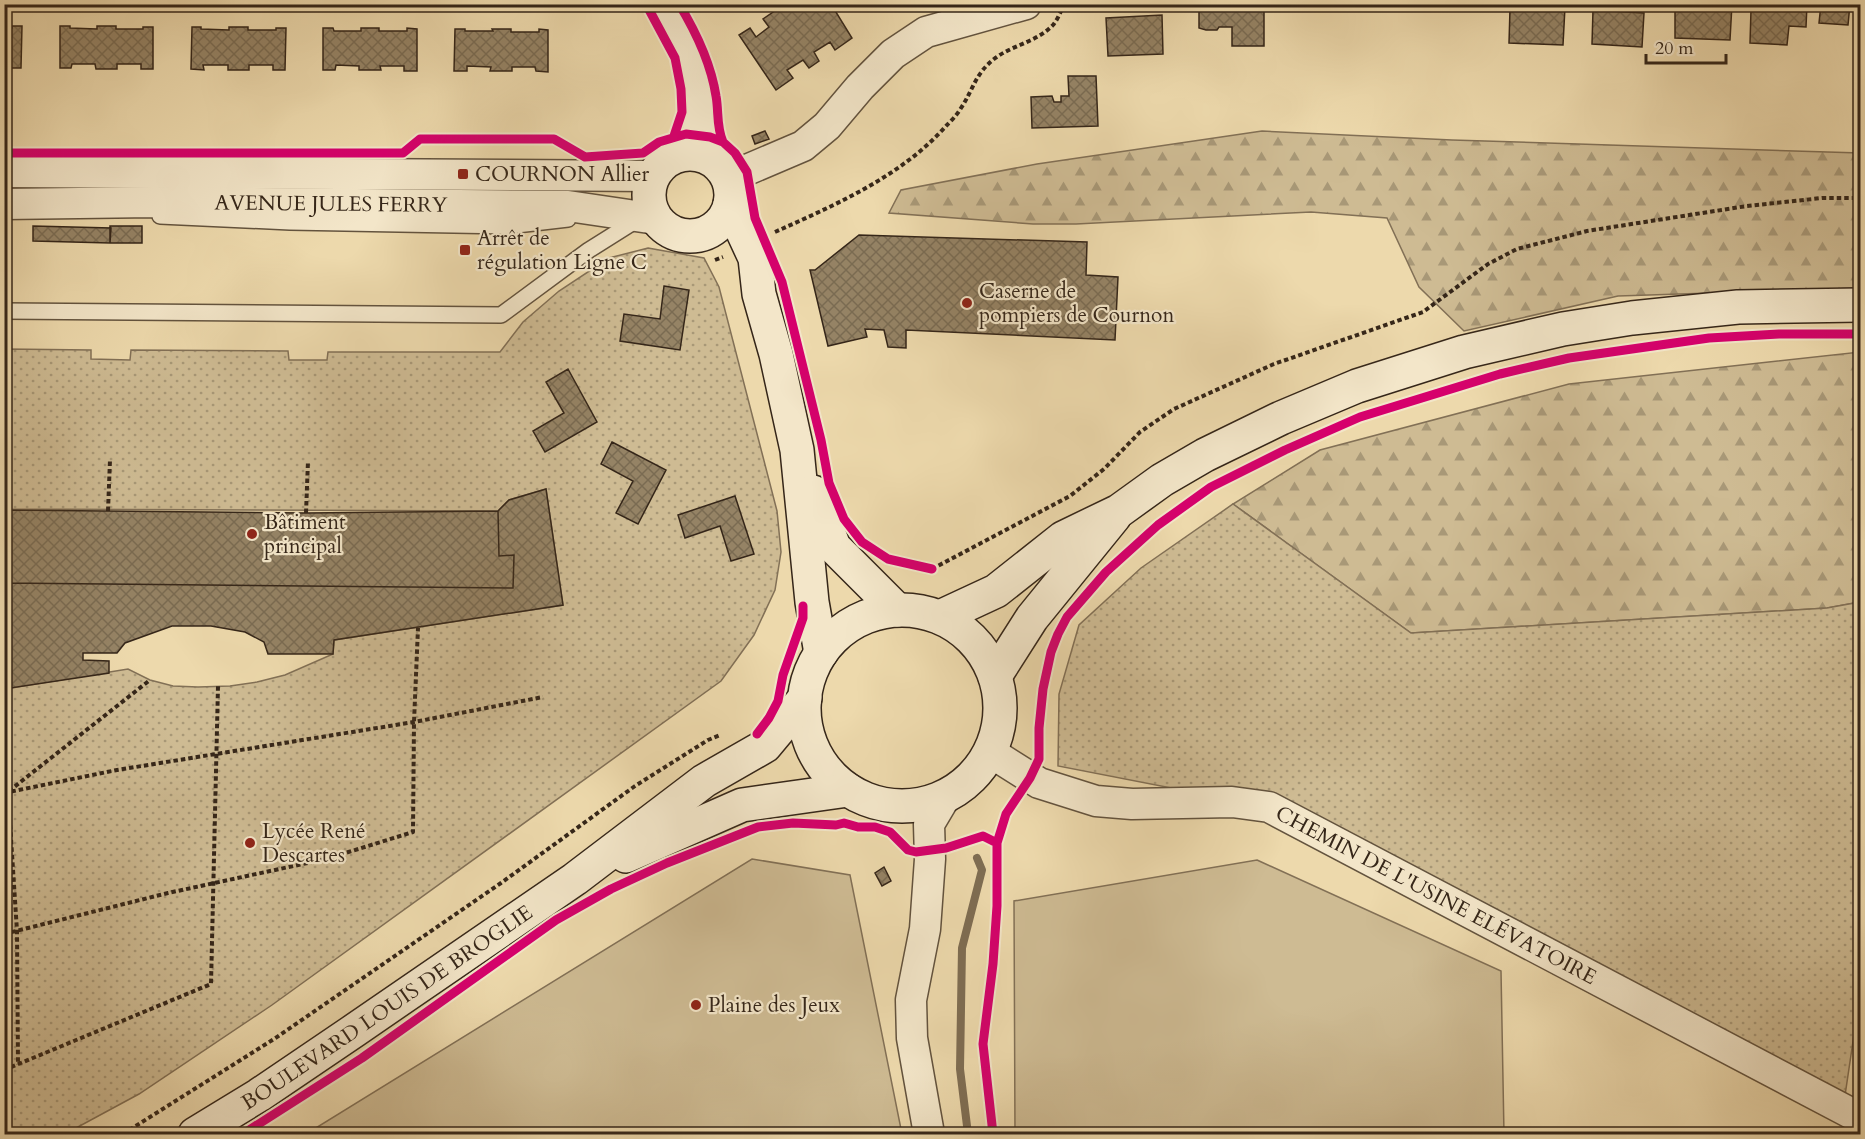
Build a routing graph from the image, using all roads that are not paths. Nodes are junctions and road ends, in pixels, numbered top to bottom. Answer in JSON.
{"nodes":[{"id":1,"x":662,"y":4,"type":"edge"},
{"id":2,"x":1026,"y":4,"type":"edge"},
{"id":3,"x":697,"y":153,"type":"junction"},
{"id":4,"x":4,"y":172,"type":"edge"},
{"id":5,"x":653,"y":176,"type":"junction"},
{"id":6,"x":729,"y":191,"type":"junction"},
{"id":7,"x":4,"y":204,"type":"edge"},
{"id":8,"x":610,"y":213,"type":"junction"},
{"id":9,"x":4,"y":216,"type":"edge"},
{"id":10,"x":648,"y":219,"type":"junction"},
{"id":11,"x":724,"y":248,"type":"junction"},
{"id":12,"x":1860,"y":305,"type":"edge"},
{"id":13,"x":4,"y":311,"type":"edge"},
{"id":14,"x":797,"y":450,"type":"junction"},
{"id":15,"x":1119,"y":511,"type":"junction"},
{"id":16,"x":897,"y":610,"type":"junction"},
{"id":17,"x":940,"y":617,"type":"junction"},
{"id":18,"x":821,"y":653,"type":"junction"},
{"id":19,"x":995,"y":676,"type":"junction"},
{"id":20,"x":805,"y":698,"type":"junction"},
{"id":21,"x":990,"y":752,"type":"junction"},
{"id":22,"x":848,"y":790,"type":"junction"},
{"id":23,"x":945,"y":797,"type":"junction"},
{"id":24,"x":575,"y":879,"type":"junction"},
{"id":25,"x":1860,"y":1118,"type":"edge"},
{"id":26,"x":195,"y":1134,"type":"edge"},
{"id":27,"x":929,"y":1134,"type":"edge"}],
"edges":[{"from":1,"to":3,"type":"main road"},
{"from":2,"to":6,"type":"street"},
{"from":3,"to":5,"type":"main road"},
{"from":3,"to":6,"type":"main road"},
{"from":4,"to":5,"type":"street","name":"AVENUE JULES FERRY"},
{"from":5,"to":10,"type":"main road"},
{"from":6,"to":11,"type":"main road"},
{"from":7,"to":8,"type":"street","name":"AVENUE JULES FERRY"},
{"from":8,"to":9,"type":"lane"},
{"from":8,"to":10,"type":"street","name":"AVENUE JULES FERRY"},
{"from":10,"to":11,"type":"main road"},
{"from":10,"to":13,"type":"lane"},
{"from":11,"to":14,"type":"main road"},
{"from":12,"to":15,"type":"main road"},
{"from":14,"to":16,"type":"main road"},
{"from":14,"to":18,"type":"main road"},
{"from":15,"to":17,"type":"main road"},
{"from":15,"to":19,"type":"main road"},
{"from":16,"to":17,"type":"main road"},
{"from":16,"to":18,"type":"main road"},
{"from":17,"to":19,"type":"main road"},
{"from":18,"to":20,"type":"main road"},
{"from":19,"to":21,"type":"main road"},
{"from":20,"to":22,"type":"main road"},
{"from":20,"to":24,"type":"main road","name":"BOULEVARD LOUIS DE BROGLIE"},
{"from":21,"to":23,"type":"main road"},
{"from":21,"to":25,"type":"street","name":"CHEMIN DE L'USINE ELÉVATOIRE"},
{"from":22,"to":23,"type":"main road"},
{"from":22,"to":24,"type":"main road","name":"BOULEVARD LOUIS DE BROGLIE"},
{"from":23,"to":27,"type":"street"},
{"from":24,"to":26,"type":"main road","name":"BOULEVARD LOUIS DE BROGLIE"}]}
